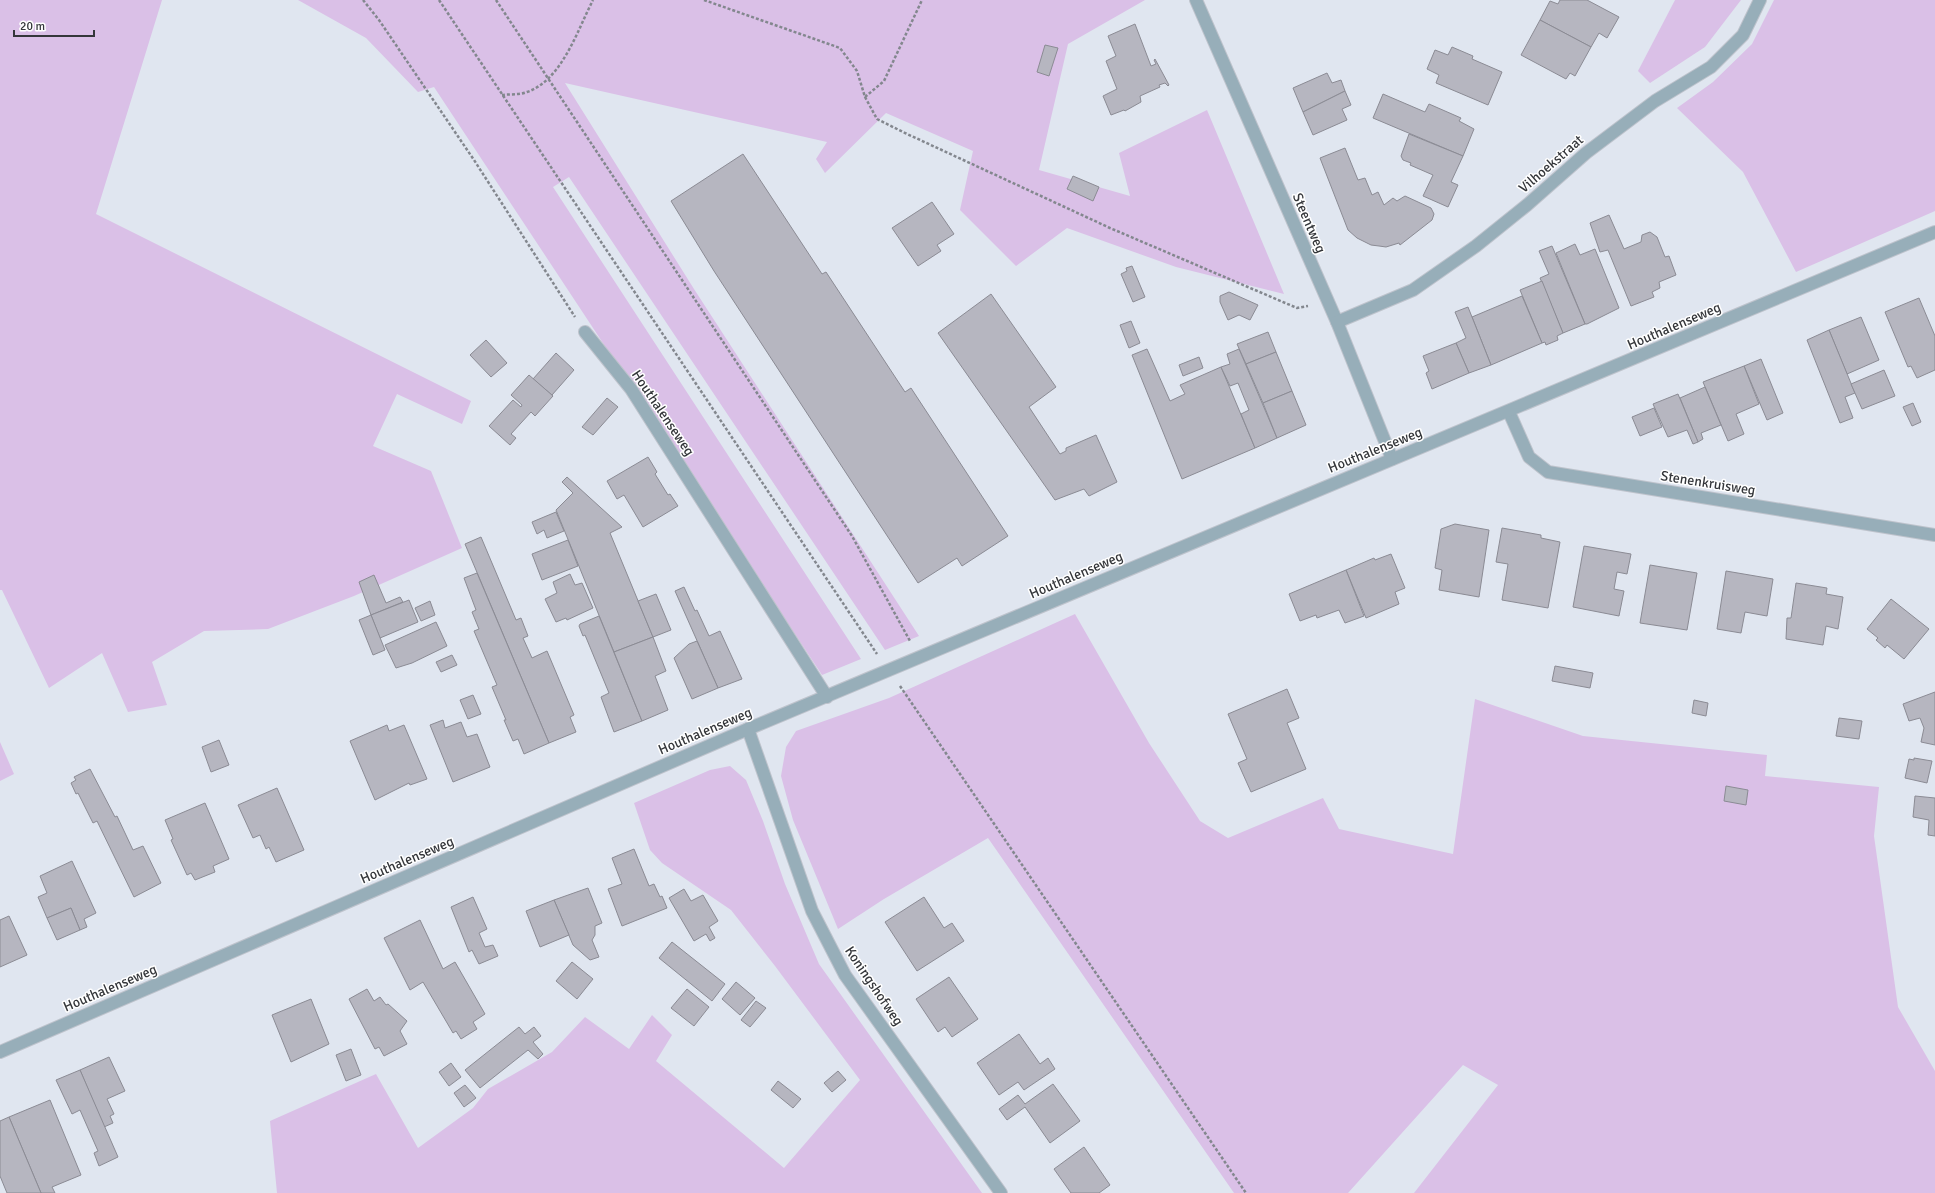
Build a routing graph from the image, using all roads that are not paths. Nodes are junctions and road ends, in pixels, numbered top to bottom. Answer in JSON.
{"nodes":[{"id":1,"x":1196,"y":0,"type":"edge"},
{"id":2,"x":1760,"y":0,"type":"edge"},
{"id":3,"x":1935,"y":232,"type":"edge"},
{"id":4,"x":1337,"y":322,"type":"junction"},
{"id":5,"x":585,"y":332,"type":"road end"},
{"id":6,"x":1510,"y":412,"type":"junction"},
{"id":7,"x":1392,"y":459,"type":"junction"},
{"id":8,"x":1935,"y":535,"type":"edge"},
{"id":9,"x":827,"y":697,"type":"junction"},
{"id":10,"x":748,"y":729,"type":"junction"},
{"id":11,"x":0,"y":1052,"type":"edge"},
{"id":12,"x":1001,"y":1193,"type":"edge"}],
"edges":[{"from":1,"to":4,"type":"street","name":"Steentweg"},
{"from":2,"to":4,"type":"street","name":"Vilhoekstraat"},
{"from":3,"to":6,"type":"street","name":"Houthalenseweg"},
{"from":4,"to":7,"type":"street","name":"Steentweg"},
{"from":5,"to":9,"type":"street","name":"Houthalenseweg"},
{"from":6,"to":7,"type":"street","name":"Houthalenseweg"},
{"from":6,"to":8,"type":"street","name":"Stenenkruisweg"},
{"from":7,"to":9,"type":"street","name":"Houthalenseweg"},
{"from":9,"to":10,"type":"street","name":"Houthalenseweg"},
{"from":10,"to":11,"type":"street","name":"Houthalenseweg"},
{"from":10,"to":12,"type":"street","name":"Koningshofweg"}]}
